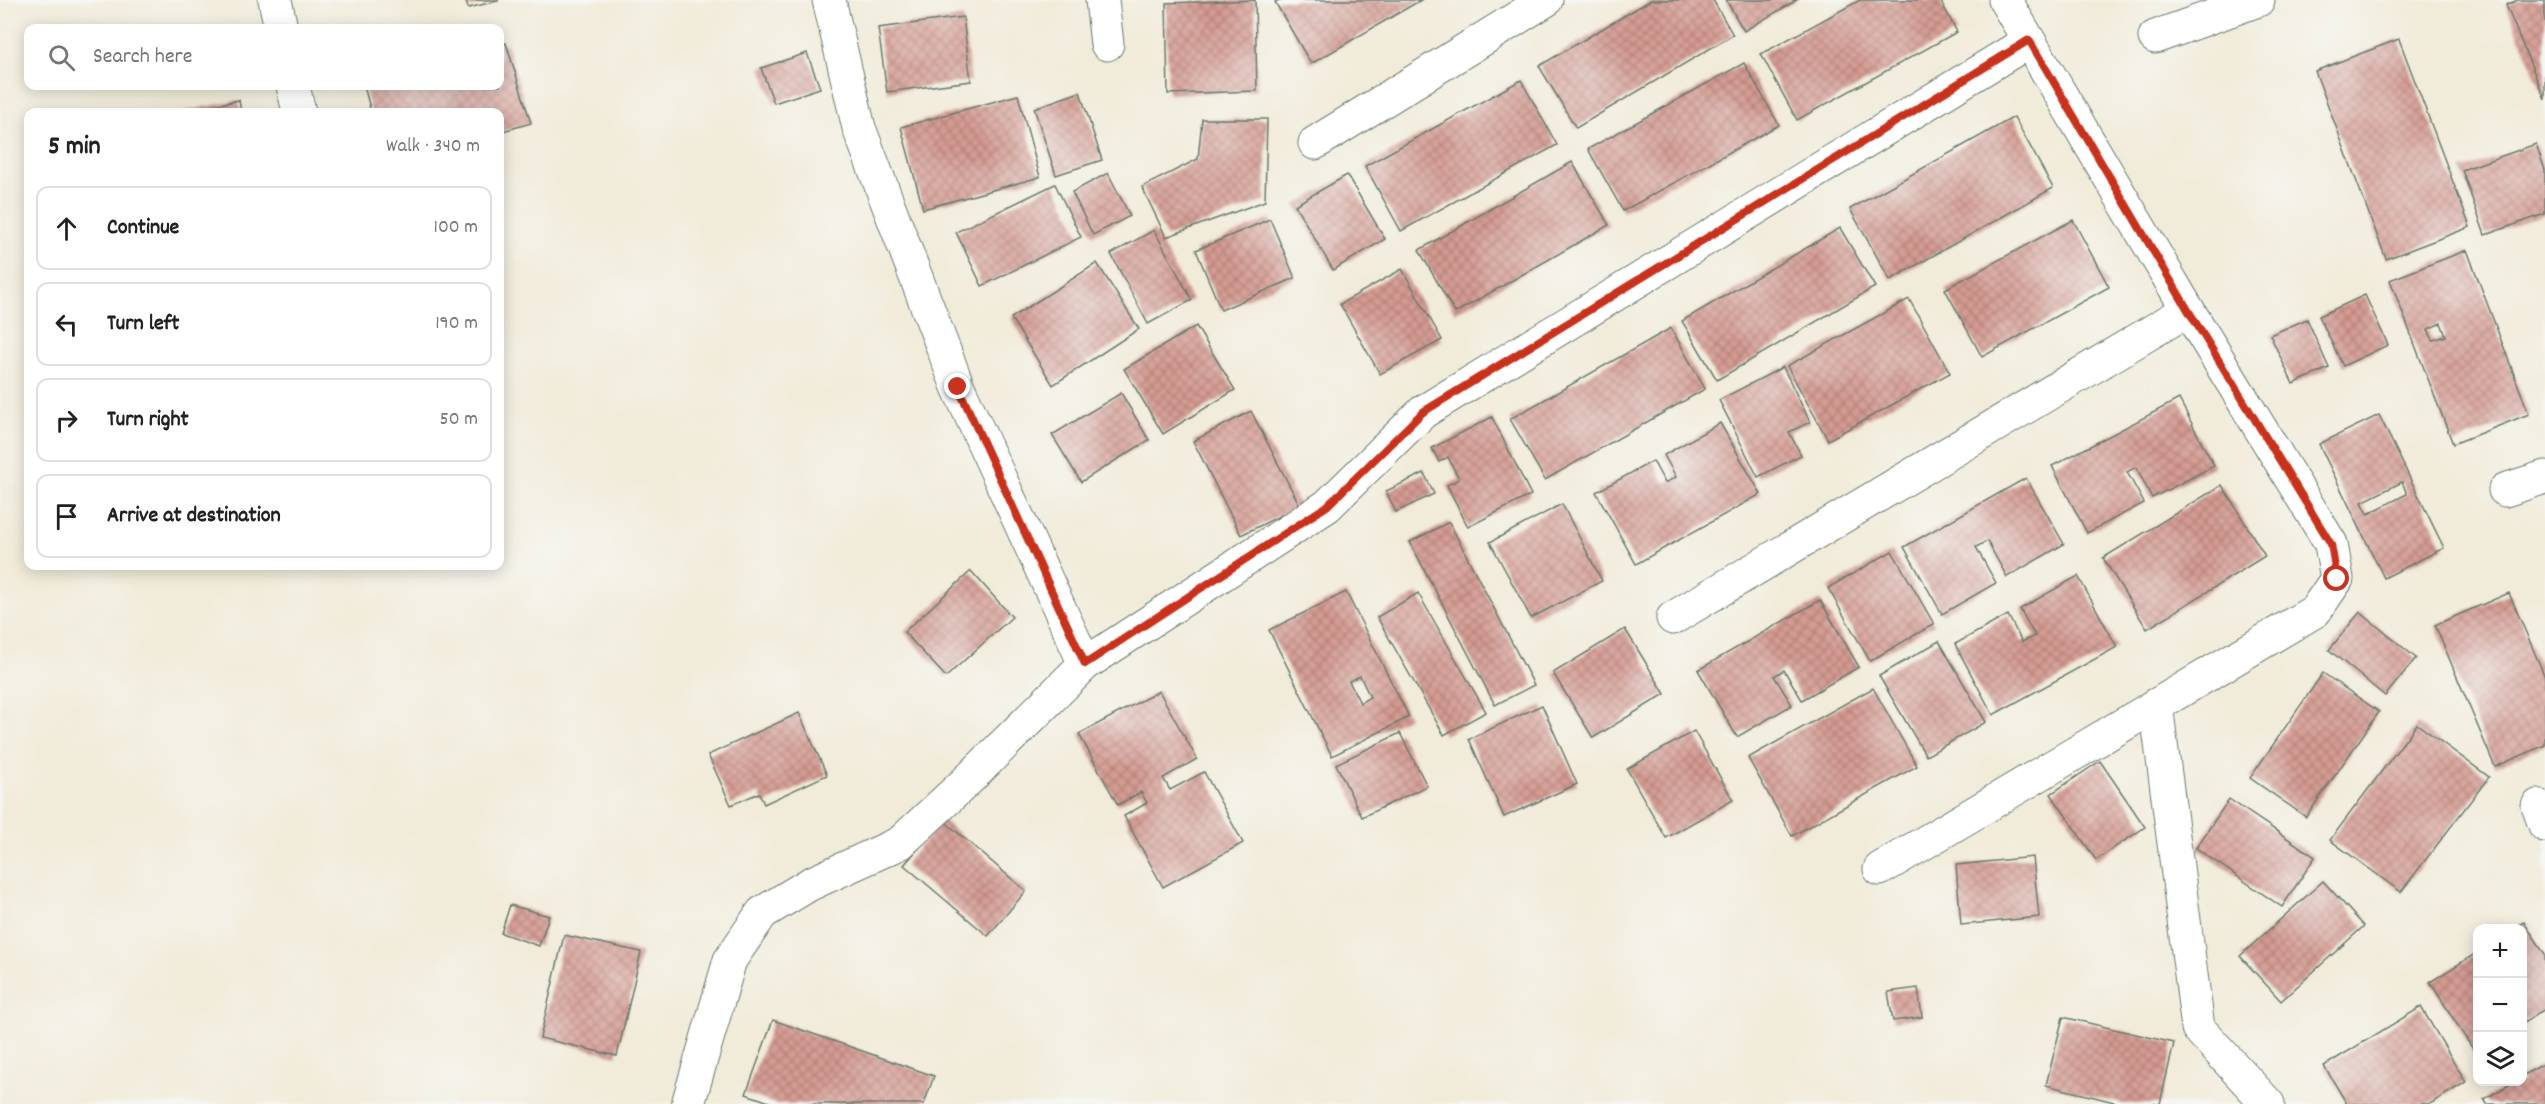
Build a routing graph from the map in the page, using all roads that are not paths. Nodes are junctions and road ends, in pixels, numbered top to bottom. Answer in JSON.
{"nodes":[{"id":1,"x":274,"y":0,"type":"edge"},
{"id":2,"x":829,"y":0,"type":"edge"},
{"id":3,"x":1102,"y":0,"type":"edge"},
{"id":4,"x":1546,"y":0,"type":"edge"},
{"id":5,"x":2005,"y":0,"type":"edge"},
{"id":6,"x":2258,"y":0,"type":"edge"},
{"id":7,"x":280,"y":24,"type":"edge"},
{"id":8,"x":2155,"y":37,"type":"dead end"},
{"id":9,"x":2029,"y":40,"type":"junction"},
{"id":10,"x":1107,"y":44,"type":"dead end"},
{"id":11,"x":294,"y":90,"type":"edge"},
{"id":12,"x":298,"y":108,"type":"edge"},
{"id":13,"x":1315,"y":143,"type":"dead end"},
{"id":14,"x":2188,"y":310,"type":"junction"},
{"id":15,"x":2545,"y":477,"type":"edge"},
{"id":16,"x":2505,"y":490,"type":"dead end"},
{"id":17,"x":1673,"y":618,"type":"dead end"},
{"id":18,"x":1085,"y":664,"type":"junction"},
{"id":19,"x":2156,"y":705,"type":"junction"},
{"id":20,"x":1880,"y":869,"type":"dead end"},
{"id":21,"x":688,"y":1104,"type":"edge"},
{"id":22,"x":2268,"y":1104,"type":"edge"}],
"edges":[{"from":1,"to":7,"type":"street"},
{"from":2,"to":18,"type":"street"},
{"from":3,"to":10,"type":"street"},
{"from":4,"to":13,"type":"street"},
{"from":5,"to":9,"type":"street"},
{"from":6,"to":8,"type":"street"},
{"from":9,"to":14,"type":"street"},
{"from":9,"to":18,"type":"street"},
{"from":11,"to":12,"type":"street"},
{"from":14,"to":17,"type":"street"},
{"from":14,"to":19,"type":"street"},
{"from":15,"to":16,"type":"street"},
{"from":18,"to":21,"type":"street"},
{"from":19,"to":20,"type":"street"},
{"from":19,"to":22,"type":"street"}]}
